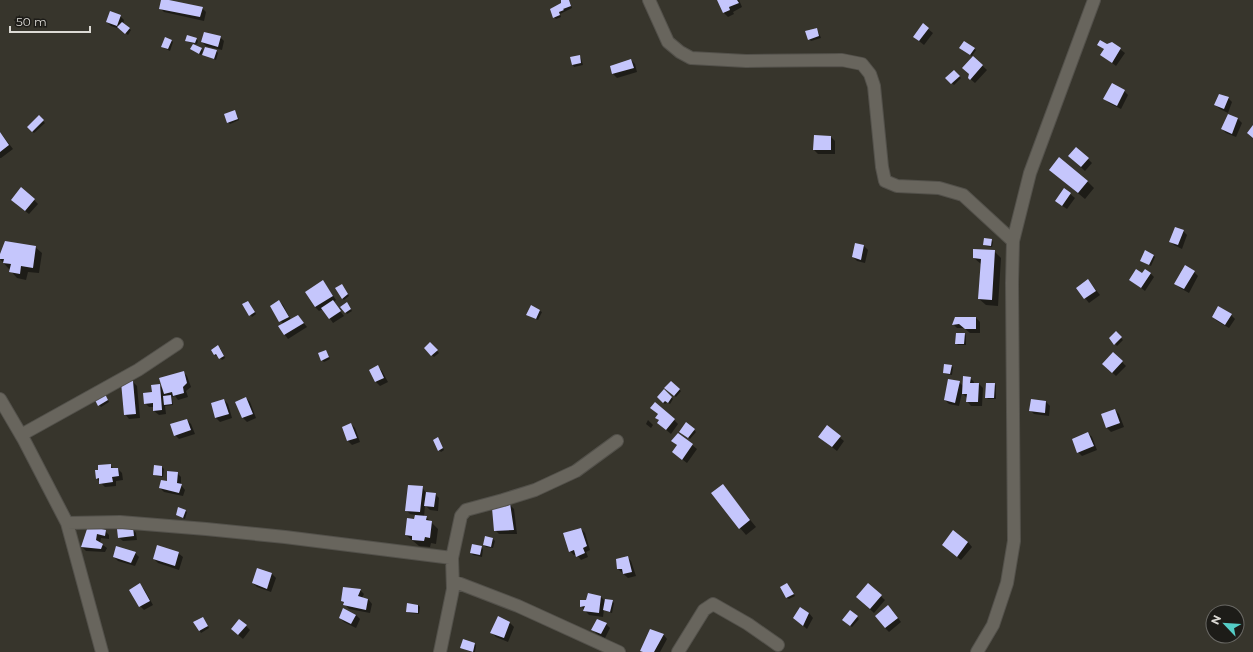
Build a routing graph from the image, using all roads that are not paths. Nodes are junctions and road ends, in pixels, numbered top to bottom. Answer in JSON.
{"nodes":[{"id":1,"x":649,"y":0,"type":"edge"},
{"id":2,"x":1094,"y":0,"type":"edge"},
{"id":3,"x":1013,"y":241,"type":"junction"},
{"id":4,"x":177,"y":344,"type":"dead end"},
{"id":5,"x":0,"y":399,"type":"edge"},
{"id":6,"x":21,"y":435,"type":"junction"},
{"id":7,"x":617,"y":441,"type":"dead end"},
{"id":8,"x":67,"y":523,"type":"junction"},
{"id":9,"x":452,"y":558,"type":"junction"},
{"id":10,"x":453,"y":581,"type":"junction"},
{"id":11,"x":778,"y":645,"type":"dead end"},
{"id":12,"x":102,"y":652,"type":"edge"},
{"id":13,"x":440,"y":652,"type":"edge"},
{"id":14,"x":619,"y":652,"type":"edge"},
{"id":15,"x":678,"y":652,"type":"edge"},
{"id":16,"x":977,"y":652,"type":"edge"}],
"edges":[{"from":1,"to":3,"type":"street"},
{"from":2,"to":3,"type":"street"},
{"from":3,"to":16,"type":"street"},
{"from":4,"to":6,"type":"street"},
{"from":5,"to":6,"type":"street"},
{"from":6,"to":8,"type":"street"},
{"from":7,"to":9,"type":"street"},
{"from":8,"to":9,"type":"street"},
{"from":8,"to":12,"type":"street"},
{"from":9,"to":10,"type":"street"},
{"from":10,"to":13,"type":"street"},
{"from":10,"to":14,"type":"street"},
{"from":11,"to":15,"type":"street"}]}
